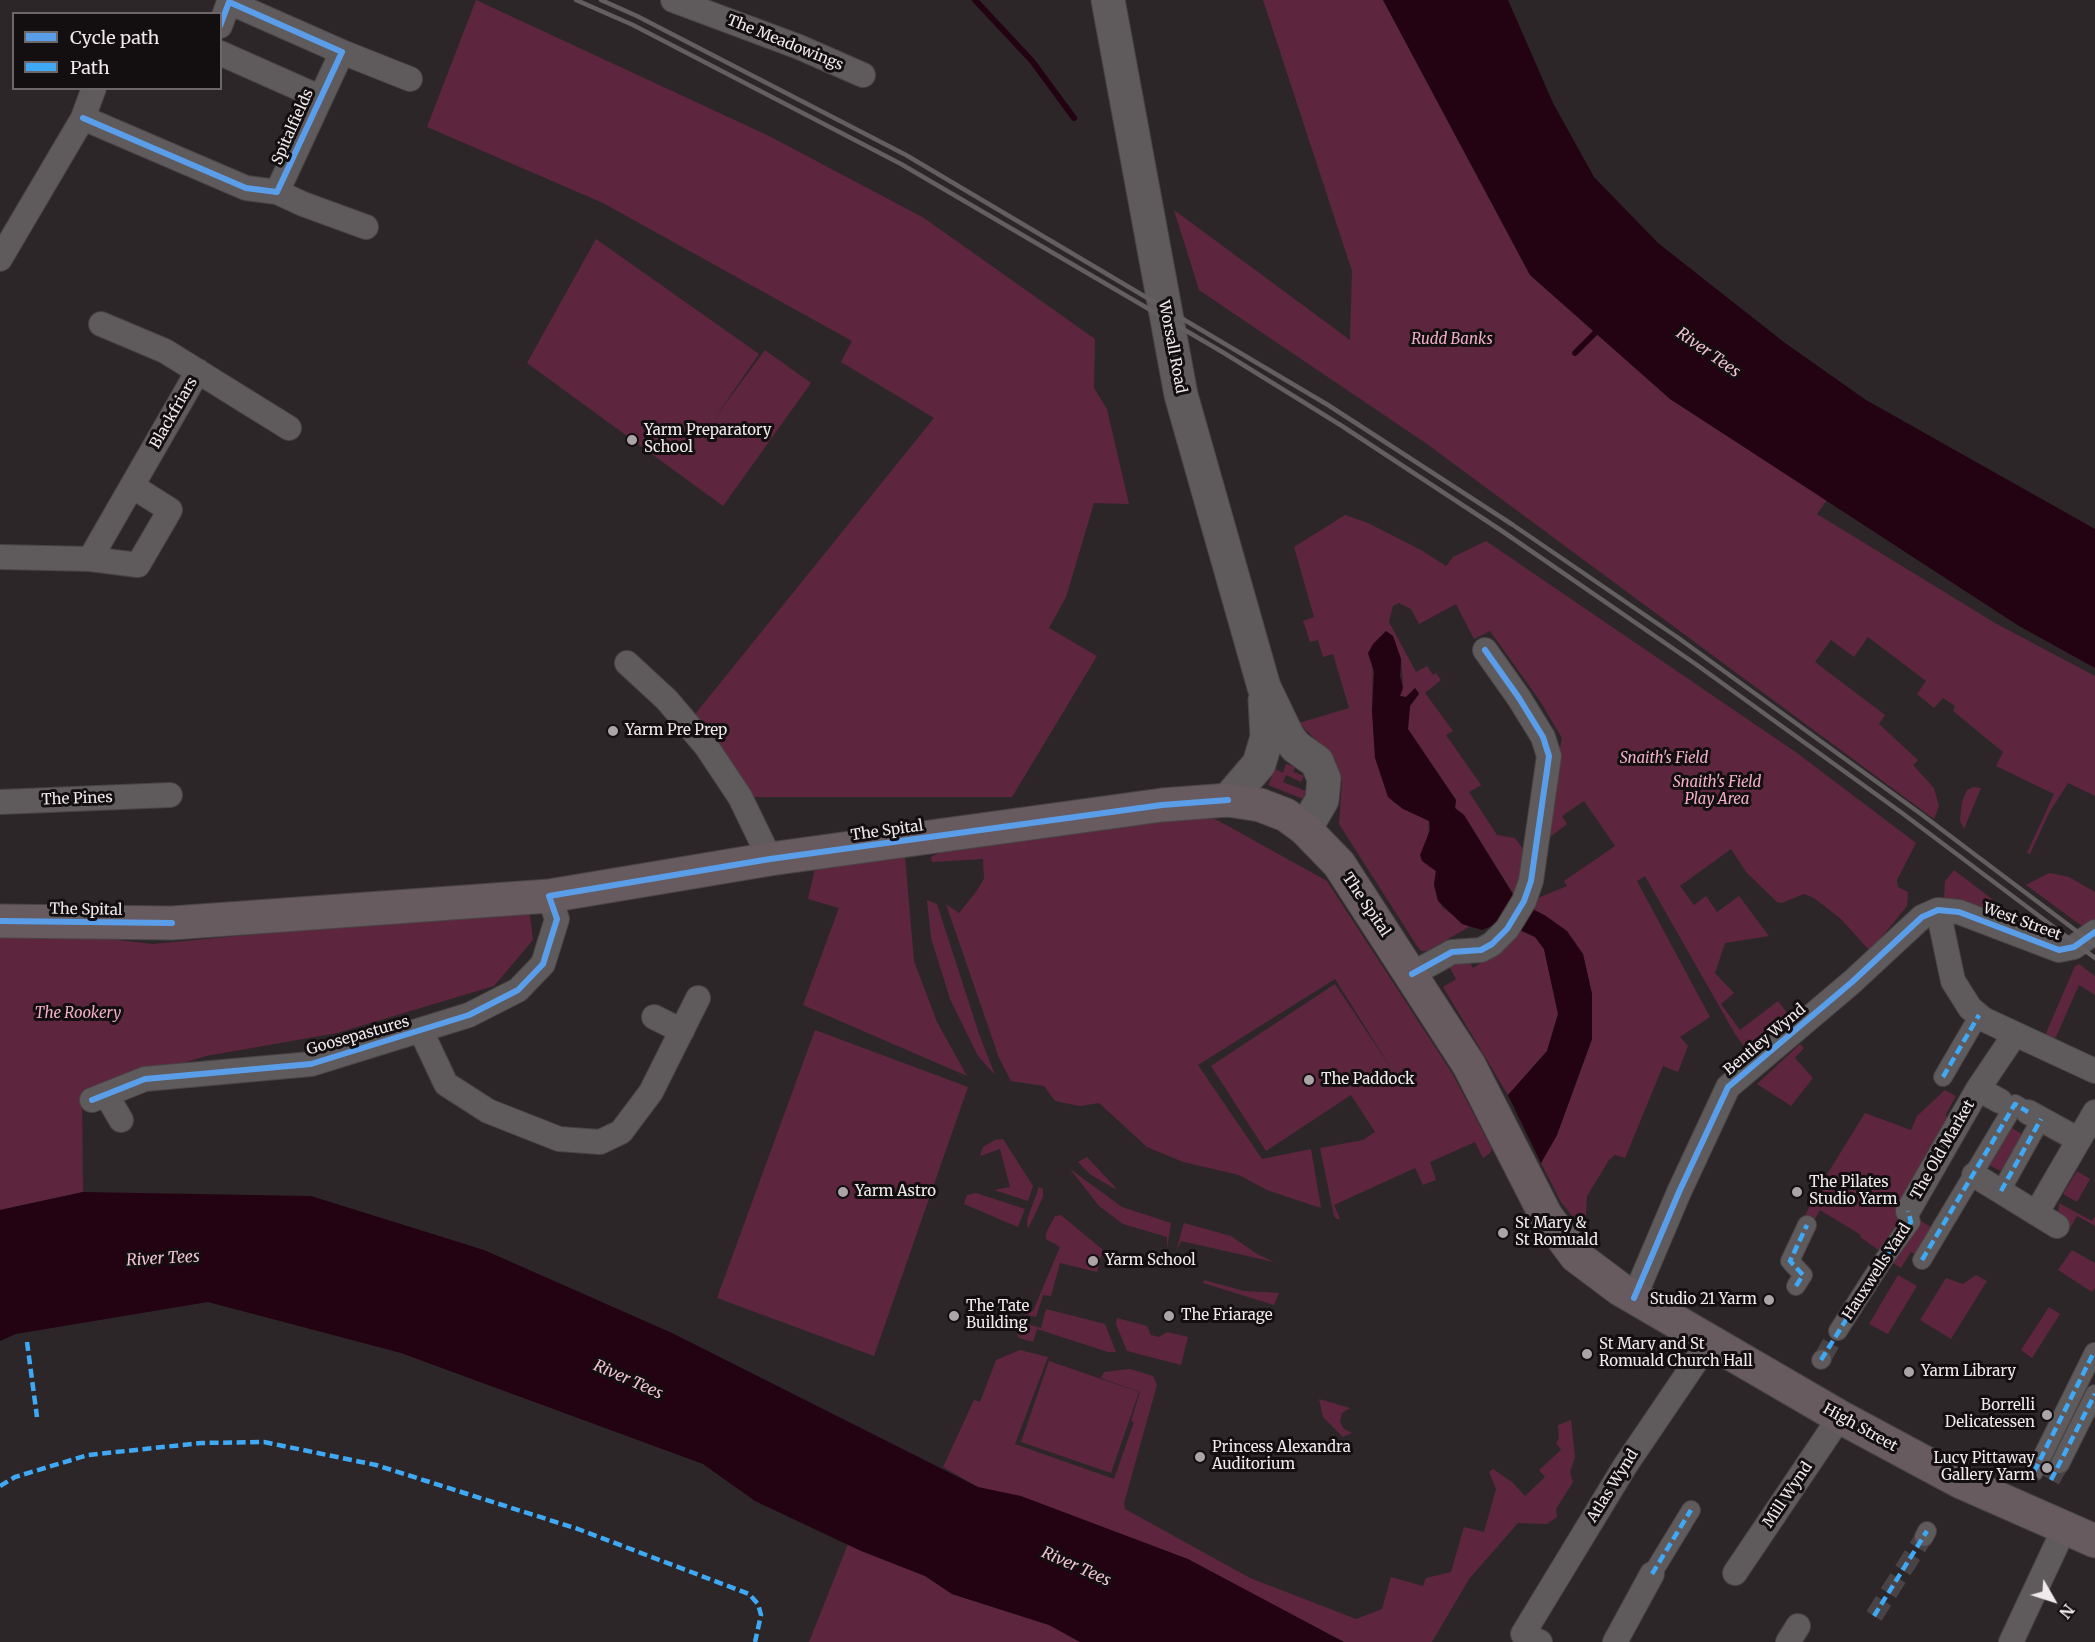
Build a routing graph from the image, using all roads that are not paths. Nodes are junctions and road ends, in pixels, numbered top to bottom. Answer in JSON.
{"nodes":[{"id":1,"x":673,"y":0,"type":"edge"},
{"id":2,"x":1108,"y":0,"type":"edge"},
{"id":3,"x":222,"y":21,"type":"edge"},
{"id":4,"x":342,"y":52,"type":"junction"},
{"id":5,"x":222,"y":54,"type":"edge"},
{"id":6,"x":862,"y":75,"type":"dead end"},
{"id":7,"x":410,"y":79,"type":"dead end"},
{"id":8,"x":93,"y":90,"type":"edge"},
{"id":9,"x":319,"y":97,"type":"junction"},
{"id":10,"x":83,"y":118,"type":"junction"},
{"id":11,"x":277,"y":192,"type":"junction"},
{"id":12,"x":7,"y":226,"type":"edge"},
{"id":13,"x":366,"y":227,"type":"dead end"},
{"id":14,"x":0,"y":259,"type":"edge"},
{"id":15,"x":100,"y":324,"type":"dead end"},
{"id":16,"x":198,"y":371,"type":"junction"},
{"id":17,"x":289,"y":428,"type":"dead end"},
{"id":18,"x":132,"y":486,"type":"junction"},
{"id":19,"x":0,"y":557,"type":"edge"},
{"id":20,"x":90,"y":559,"type":"junction"},
{"id":21,"x":1485,"y":650,"type":"dead end"},
{"id":22,"x":627,"y":663,"type":"dead end"},
{"id":23,"x":1264,"y":687,"type":"junction"},
{"id":24,"x":1228,"y":800,"type":"junction"},
{"id":25,"x":0,"y":802,"type":"edge"},
{"id":26,"x":160,"y":803,"type":"dead end"},
{"id":27,"x":1305,"y":829,"type":"junction"},
{"id":28,"x":770,"y":859,"type":"junction"},
{"id":29,"x":549,"y":896,"type":"junction"},
{"id":30,"x":1938,"y":910,"type":"junction"},
{"id":31,"x":0,"y":921,"type":"edge"},
{"id":32,"x":2095,"y":932,"type":"edge"},
{"id":33,"x":1412,"y":974,"type":"junction"},
{"id":34,"x":698,"y":998,"type":"dead end"},
{"id":35,"x":1979,"y":1016,"type":"junction"},
{"id":36,"x":654,"y":1017,"type":"dead end"},
{"id":37,"x":421,"y":1030,"type":"junction"},
{"id":38,"x":682,"y":1031,"type":"junction"},
{"id":39,"x":2016,"y":1034,"type":"junction"},
{"id":40,"x":2095,"y":1071,"type":"edge"},
{"id":41,"x":1943,"y":1077,"type":"dead end"},
{"id":42,"x":1978,"y":1089,"type":"junction"},
{"id":43,"x":2000,"y":1101,"type":"dead end"},
{"id":44,"x":2095,"y":1112,"type":"edge"},
{"id":45,"x":2035,"y":1115,"type":"junction"},
{"id":46,"x":121,"y":1120,"type":"dead end"},
{"id":47,"x":2079,"y":1140,"type":"junction"},
{"id":48,"x":1974,"y":1175,"type":"junction"},
{"id":49,"x":2001,"y":1191,"type":"junction"},
{"id":50,"x":1908,"y":1211,"type":"joint"},
{"id":51,"x":2037,"y":1212,"type":"junction"},
{"id":52,"x":1807,"y":1225,"type":"dead end"},
{"id":53,"x":2057,"y":1226,"type":"dead end"},
{"id":54,"x":1922,"y":1260,"type":"dead end"},
{"id":55,"x":1796,"y":1286,"type":"dead end"},
{"id":56,"x":1634,"y":1298,"type":"junction"},
{"id":57,"x":1838,"y":1331,"type":"tunnel mouth"},
{"id":58,"x":1709,"y":1342,"type":"junction"},
{"id":59,"x":2094,"y":1352,"type":"edge"},
{"id":60,"x":2095,"y":1394,"type":"edge"},
{"id":61,"x":1840,"y":1417,"type":"junction"},
{"id":62,"x":2043,"y":1455,"type":"tunnel mouth"},
{"id":63,"x":2054,"y":1475,"type":"tunnel mouth"},
{"id":64,"x":1691,"y":1510,"type":"dead end"},
{"id":65,"x":2064,"y":1529,"type":"junction"},
{"id":66,"x":2095,"y":1541,"type":"edge"},
{"id":67,"x":1736,"y":1573,"type":"dead end"},
{"id":68,"x":1652,"y":1574,"type":"joint"},
{"id":69,"x":1527,"y":1639,"type":"edge"},
{"id":70,"x":1615,"y":1642,"type":"edge"},
{"id":71,"x":2011,"y":1642,"type":"edge"}],
"edges":[{"from":1,"to":6,"type":"street","name":"The Meadowings"},
{"from":2,"to":23,"type":"main road","name":"Worsall Road"},
{"from":3,"to":4,"type":"street"},
{"from":4,"to":7,"type":"street"},
{"from":4,"to":9,"type":"street","name":"Spitalfields"},
{"from":5,"to":9,"type":"street","name":"Spitalfields"},
{"from":8,"to":10,"type":"street"},
{"from":9,"to":11,"type":"street","name":"Spitalfields"},
{"from":10,"to":11,"type":"street"},
{"from":10,"to":12,"type":"street"},
{"from":11,"to":13,"type":"street"},
{"from":12,"to":14,"type":"street"},
{"from":15,"to":16,"type":"street"},
{"from":16,"to":17,"type":"street","name":"Blackfriars"},
{"from":16,"to":18,"type":"street","name":"Blackfriars"},
{"from":18,"to":20,"type":"street","name":"Blackfriars"},
{"from":18,"to":20,"type":"street"},
{"from":19,"to":20,"type":"street"},
{"from":21,"to":33,"type":"street"},
{"from":22,"to":28,"type":"street"},
{"from":23,"to":24,"type":"main road","name":"Worsall Road"},
{"from":23,"to":27,"type":"main road","name":"Worsall Road"},
{"from":24,"to":27,"type":"main road","name":"The Spital"},
{"from":24,"to":28,"type":"main road","name":"The Spital"},
{"from":25,"to":26,"type":"street","name":"The Pines"},
{"from":27,"to":33,"type":"main road","name":"The Spital"},
{"from":28,"to":29,"type":"main road","name":"The Spital"},
{"from":29,"to":31,"type":"main road","name":"The Spital"},
{"from":29,"to":37,"type":"street","name":"Goosepastures"},
{"from":30,"to":32,"type":"street","name":"West Street"},
{"from":30,"to":35,"type":"street"},
{"from":30,"to":56,"type":"street","name":"Bentley Wynd"},
{"from":33,"to":56,"type":"main road","name":"The Spital"},
{"from":34,"to":38,"type":"street","name":"Goosepastures"},
{"from":35,"to":39,"type":"street"},
{"from":35,"to":41,"type":"street"},
{"from":36,"to":38,"type":"street"},
{"from":37,"to":38,"type":"street","name":"Goosepastures"},
{"from":37,"to":46,"type":"street","name":"Goosepastures"},
{"from":39,"to":40,"type":"street"},
{"from":39,"to":42,"type":"street","name":"The Old Market"},
{"from":42,"to":43,"type":"street","name":"The Old Market"},
{"from":42,"to":50,"type":"street","name":"The Old Market"},
{"from":44,"to":47,"type":"street"},
{"from":45,"to":47,"type":"street"},
{"from":45,"to":48,"type":"street"},
{"from":45,"to":49,"type":"street"},
{"from":47,"to":51,"type":"street"},
{"from":48,"to":49,"type":"street"},
{"from":48,"to":54,"type":"street"},
{"from":49,"to":51,"type":"street"},
{"from":50,"to":57,"type":"street","name":"Hauxwells Yard"},
{"from":51,"to":53,"type":"street"},
{"from":52,"to":55,"type":"street"},
{"from":56,"to":58,"type":"main road","name":"High Street"},
{"from":58,"to":61,"type":"main road","name":"High Street"},
{"from":58,"to":69,"type":"street","name":"Atlas Wynd"},
{"from":59,"to":62,"type":"street"},
{"from":60,"to":63,"type":"street"},
{"from":61,"to":65,"type":"main road","name":"High Street"},
{"from":61,"to":67,"type":"street","name":"Mill Wynd"},
{"from":64,"to":68,"type":"street"},
{"from":65,"to":66,"type":"main road","name":"High Street"},
{"from":65,"to":71,"type":"street"},
{"from":68,"to":70,"type":"street"}]}
